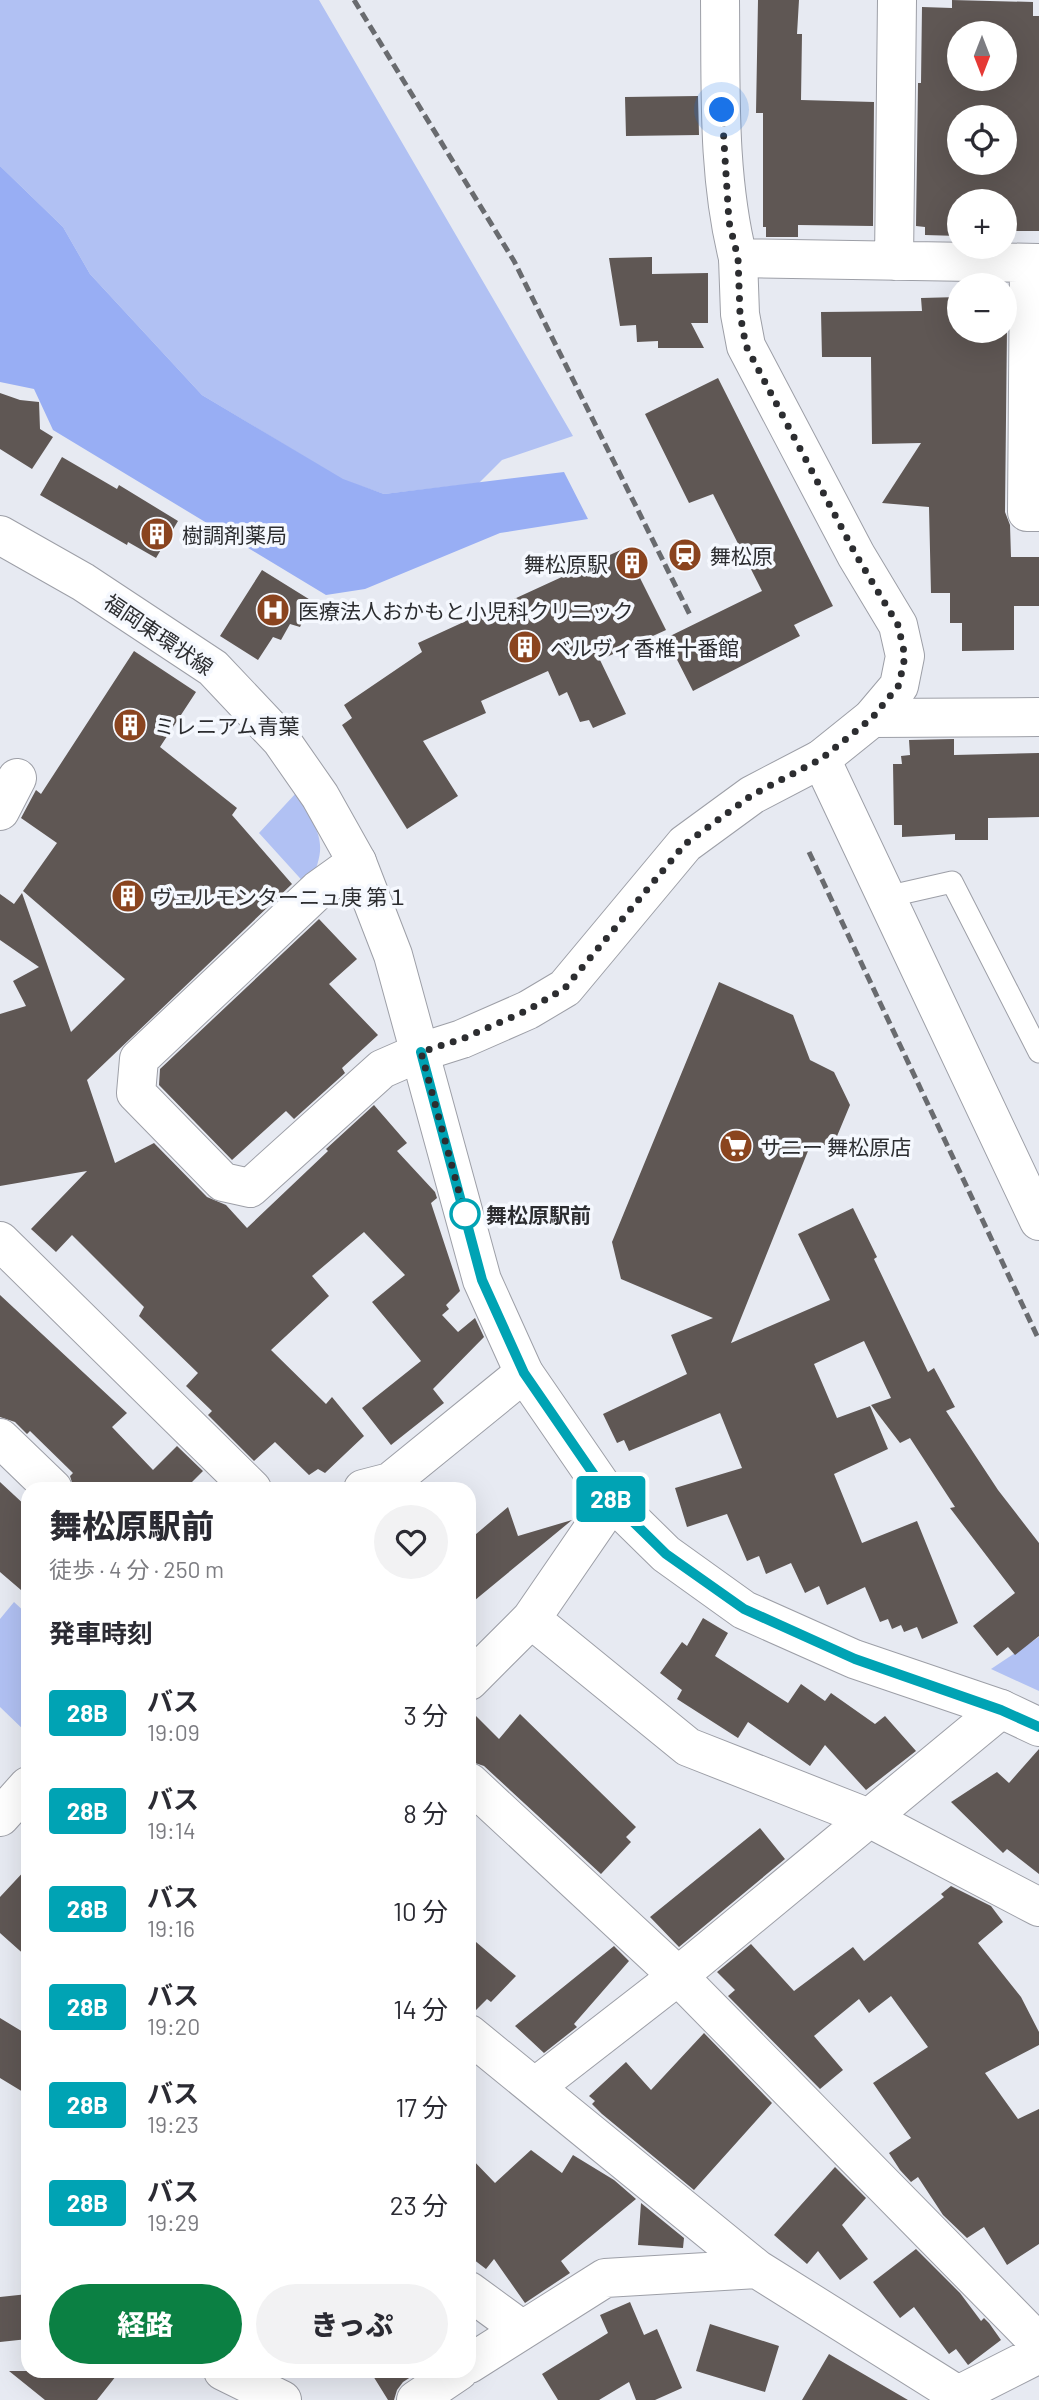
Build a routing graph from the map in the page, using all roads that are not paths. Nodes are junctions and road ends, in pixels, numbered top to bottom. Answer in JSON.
{"nodes":[{"id":1,"x":720,"y":0,"type":"edge"},
{"id":2,"x":897,"y":0,"type":"edge"},
{"id":3,"x":738,"y":258,"type":"junction"},
{"id":4,"x":894,"y":261,"type":"junction"},
{"id":5,"x":1034,"y":263,"type":"edge"},
{"id":6,"x":1039,"y":512,"type":"edge"},
{"id":7,"x":0,"y":535,"type":"edge"},
{"id":8,"x":1039,"y":717,"type":"edge"},
{"id":9,"x":872,"y":718,"type":"junction"},
{"id":10,"x":821,"y":759,"type":"junction"},
{"id":11,"x":358,"y":862,"type":"junction"},
{"id":12,"x":886,"y":897,"type":"junction"},
{"id":13,"x":421,"y":1052,"type":"junction"},
{"id":14,"x":1039,"y":1052,"type":"edge"},
{"id":15,"x":1039,"y":1221,"type":"edge"},
{"id":16,"x":0,"y":1241,"type":"edge"},
{"id":17,"x":524,"y":1373,"type":"junction"},
{"id":18,"x":0,"y":1438,"type":"edge"},
{"id":19,"x":46,"y":1482,"type":"edge"},
{"id":20,"x":245,"y":1482,"type":"edge"},
{"id":21,"x":390,"y":1482,"type":"edge"},
{"id":22,"x":612,"y":1501,"type":"junction"},
{"id":23,"x":531,"y":1619,"type":"junction"},
{"id":24,"x":476,"y":1674,"type":"edge"},
{"id":25,"x":1001,"y":1710,"type":"junction"},
{"id":26,"x":1039,"y":1727,"type":"edge"},
{"id":27,"x":476,"y":1788,"type":"edge"},
{"id":28,"x":21,"y":1794,"type":"edge"},
{"id":29,"x":0,"y":1817,"type":"edge"},
{"id":30,"x":869,"y":1818,"type":"junction"},
{"id":31,"x":1039,"y":1907,"type":"edge"},
{"id":32,"x":678,"y":1976,"type":"junction"},
{"id":33,"x":476,"y":2040,"type":"edge"},
{"id":34,"x":535,"y":2087,"type":"junction"},
{"id":35,"x":757,"y":2269,"type":"junction"},
{"id":36,"x":476,"y":2296,"type":"edge"},
{"id":37,"x":521,"y":2329,"type":"junction"},
{"id":38,"x":1039,"y":2343,"type":"edge"},
{"id":39,"x":1039,"y":2354,"type":"edge"},
{"id":40,"x":476,"y":2359,"type":"edge"},
{"id":41,"x":237,"y":2378,"type":"edge"},
{"id":42,"x":449,"y":2378,"type":"edge"},
{"id":43,"x":282,"y":2400,"type":"edge"},
{"id":44,"x":416,"y":2400,"type":"edge"}],
"edges":[{"from":1,"to":3,"type":"street"},
{"from":2,"to":4,"type":"street"},
{"from":3,"to":4,"type":"street"},
{"from":3,"to":9,"type":"street"},
{"from":4,"to":5,"type":"street"},
{"from":5,"to":6,"type":"street"},
{"from":7,"to":11,"type":"street","name":"福岡東環状線"},
{"from":8,"to":9,"type":"street"},
{"from":9,"to":10,"type":"street"},
{"from":10,"to":12,"type":"street"},
{"from":10,"to":13,"type":"street"},
{"from":11,"to":13,"type":"street","name":"福岡東環状線"},
{"from":11,"to":13,"type":"street"},
{"from":12,"to":14,"type":"lane"},
{"from":12,"to":15,"type":"street"},
{"from":13,"to":17,"type":"street","name":"福岡東環状線"},
{"from":16,"to":20,"type":"street"},
{"from":17,"to":21,"type":"street"},
{"from":17,"to":22,"type":"street","name":"福岡東環状線"},
{"from":18,"to":19,"type":"street"},
{"from":22,"to":23,"type":"street"},
{"from":22,"to":25,"type":"street","name":"福岡東環状線"},
{"from":23,"to":24,"type":"street"},
{"from":23,"to":30,"type":"street"},
{"from":25,"to":26,"type":"street","name":"福岡東環状線"},
{"from":25,"to":30,"type":"street"},
{"from":27,"to":32,"type":"street"},
{"from":28,"to":29,"type":"street"},
{"from":30,"to":31,"type":"street"},
{"from":30,"to":32,"type":"street"},
{"from":32,"to":34,"type":"street"},
{"from":32,"to":38,"type":"street"},
{"from":33,"to":34,"type":"street"},
{"from":34,"to":35,"type":"street"},
{"from":35,"to":37,"type":"street"},
{"from":35,"to":39,"type":"street"},
{"from":36,"to":37,"type":"street"},
{"from":37,"to":40,"type":"street"},
{"from":41,"to":43,"type":"street"},
{"from":42,"to":44,"type":"street"}]}
